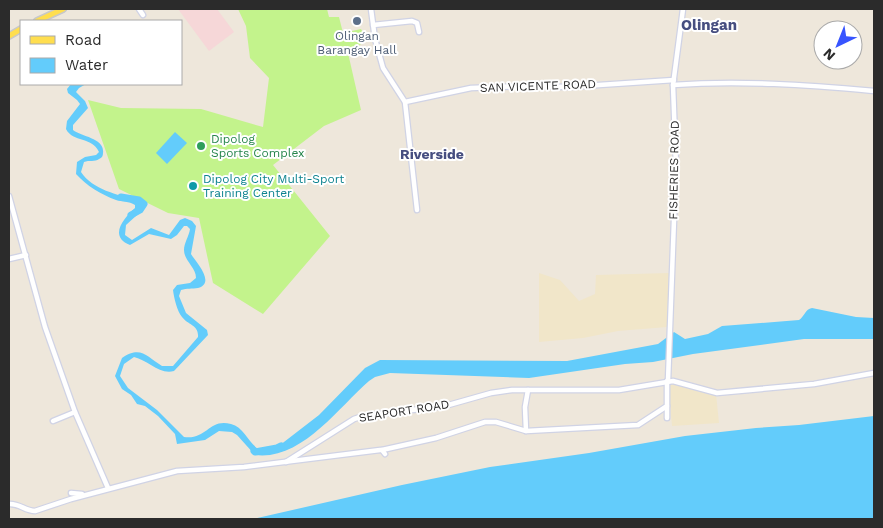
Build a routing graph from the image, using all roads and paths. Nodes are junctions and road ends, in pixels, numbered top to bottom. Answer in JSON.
{"nodes":[{"id":1,"x":63,"y":9,"type":"edge"},
{"id":2,"x":139,"y":9,"type":"edge"},
{"id":3,"x":371,"y":9,"type":"edge"},
{"id":4,"x":683,"y":9,"type":"edge"},
{"id":5,"x":143,"y":15,"type":"dead end"},
{"id":6,"x":39,"y":20,"type":"edge"},
{"id":7,"x":373,"y":25,"type":"junction"},
{"id":8,"x":20,"y":30,"type":"edge"},
{"id":9,"x":419,"y":32,"type":"dead end"},
{"id":10,"x":9,"y":36,"type":"edge"},
{"id":11,"x":673,"y":83,"type":"junction"},
{"id":12,"x":874,"y":91,"type":"edge"},
{"id":13,"x":404,"y":102,"type":"junction"},
{"id":14,"x":9,"y":196,"type":"edge"},
{"id":15,"x":417,"y":210,"type":"dead end"},
{"id":16,"x":26,"y":255,"type":"junction"},
{"id":17,"x":9,"y":259,"type":"edge"},
{"id":18,"x":874,"y":373,"type":"edge"},
{"id":19,"x":668,"y":381,"type":"junction"},
{"id":20,"x":528,"y":390,"type":"junction"},
{"id":21,"x":667,"y":406,"type":"junction"},
{"id":22,"x":75,"y":412,"type":"junction"},
{"id":23,"x":668,"y":418,"type":"dead end"},
{"id":24,"x":53,"y":421,"type":"dead end"},
{"id":25,"x":526,"y":431,"type":"junction"},
{"id":26,"x":286,"y":462,"type":"junction"},
{"id":27,"x":108,"y":488,"type":"junction"},
{"id":28,"x":71,"y":493,"type":"dead end"},
{"id":29,"x":89,"y":494,"type":"junction"},
{"id":30,"x":9,"y":504,"type":"edge"}],
"edges":[{"from":1,"to":6,"type":"main road"},
{"from":2,"to":5,"type":"street"},
{"from":3,"to":7,"type":"street"},
{"from":4,"to":11,"type":"street","name":"FISHERIES ROAD"},
{"from":7,"to":9,"type":"street"},
{"from":7,"to":13,"type":"street"},
{"from":8,"to":10,"type":"main road"},
{"from":11,"to":12,"type":"street","name":"SAN VICENTE ROAD"},
{"from":11,"to":13,"type":"street","name":"SAN VICENTE ROAD"},
{"from":11,"to":19,"type":"street","name":"FISHERIES ROAD"},
{"from":13,"to":15,"type":"street"},
{"from":14,"to":16,"type":"street"},
{"from":16,"to":17,"type":"street"},
{"from":16,"to":22,"type":"street"},
{"from":18,"to":19,"type":"street"},
{"from":19,"to":20,"type":"street","name":"SEAPORT ROAD"},
{"from":19,"to":21,"type":"street","name":"FISHERIES ROAD"},
{"from":20,"to":25,"type":"street"},
{"from":20,"to":26,"type":"street","name":"SEAPORT ROAD"},
{"from":21,"to":23,"type":"street","name":"FISHERIES ROAD"},
{"from":21,"to":25,"type":"street"},
{"from":22,"to":24,"type":"street"},
{"from":22,"to":27,"type":"street"},
{"from":25,"to":26,"type":"street"},
{"from":26,"to":27,"type":"street","name":"SEAPORT ROAD"},
{"from":27,"to":29,"type":"street","name":"SEAPORT ROAD"},
{"from":28,"to":29,"type":"street"},
{"from":29,"to":30,"type":"street","name":"SEAPORT ROAD"}]}
